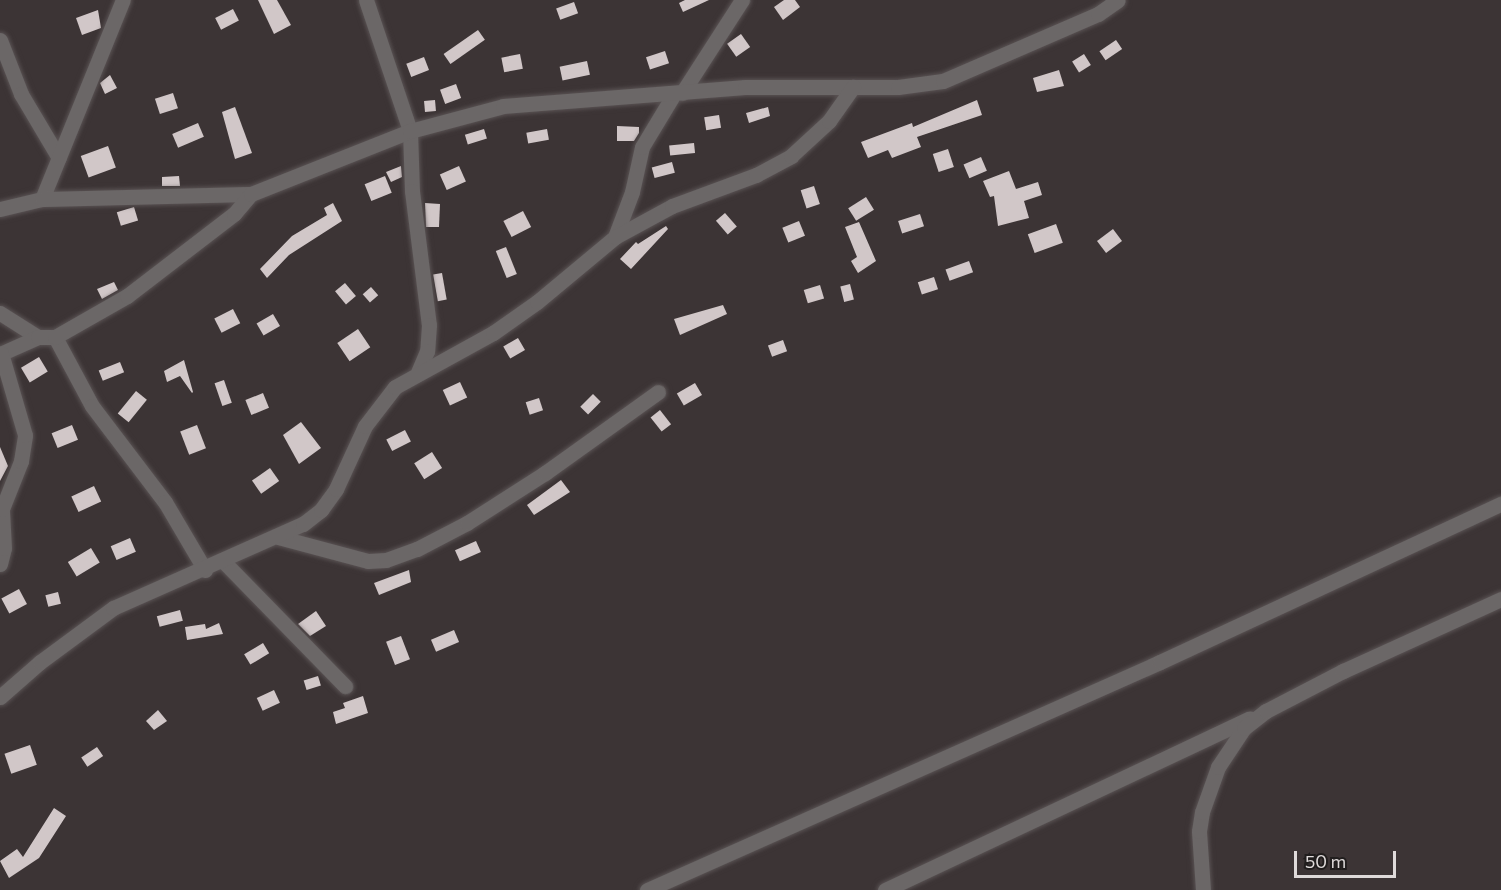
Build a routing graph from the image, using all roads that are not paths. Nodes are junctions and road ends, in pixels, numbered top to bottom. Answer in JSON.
{"nodes":[{"id":1,"x":123,"y":0,"type":"edge"},
{"id":2,"x":366,"y":0,"type":"edge"},
{"id":3,"x":742,"y":0,"type":"edge"},
{"id":4,"x":1118,"y":0,"type":"edge"},
{"id":5,"x":0,"y":40,"type":"edge"},
{"id":6,"x":853,"y":87,"type":"junction"},
{"id":7,"x":678,"y":94,"type":"junction"},
{"id":8,"x":410,"y":131,"type":"junction"},
{"id":9,"x":59,"y":158,"type":"junction"},
{"id":10,"x":251,"y":194,"type":"junction"},
{"id":11,"x":42,"y":199,"type":"junction"},
{"id":12,"x":0,"y":209,"type":"edge"},
{"id":13,"x":615,"y":237,"type":"junction"},
{"id":14,"x":0,"y":313,"type":"edge"},
{"id":15,"x":38,"y":337,"type":"junction"},
{"id":16,"x":55,"y":337,"type":"junction"},
{"id":17,"x":1,"y":354,"type":"edge"},
{"id":18,"x":418,"y":372,"type":"junction"},
{"id":19,"x":658,"y":392,"type":"dead end"},
{"id":20,"x":1501,"y":504,"type":"edge"},
{"id":21,"x":278,"y":537,"type":"junction"},
{"id":22,"x":223,"y":561,"type":"junction"},
{"id":23,"x":0,"y":564,"type":"edge"},
{"id":24,"x":205,"y":570,"type":"junction"},
{"id":25,"x":1501,"y":599,"type":"edge"},
{"id":26,"x":345,"y":686,"type":"dead end"},
{"id":27,"x":0,"y":698,"type":"edge"},
{"id":28,"x":1266,"y":711,"type":"junction"},
{"id":29,"x":647,"y":890,"type":"edge"},
{"id":30,"x":885,"y":890,"type":"edge"},
{"id":31,"x":1203,"y":890,"type":"edge"}],
"edges":[{"from":1,"to":9,"type":"street"},
{"from":2,"to":8,"type":"street"},
{"from":3,"to":7,"type":"street"},
{"from":4,"to":6,"type":"street"},
{"from":5,"to":9,"type":"street"},
{"from":6,"to":7,"type":"street"},
{"from":6,"to":13,"type":"street"},
{"from":7,"to":8,"type":"street"},
{"from":7,"to":13,"type":"street"},
{"from":8,"to":10,"type":"street"},
{"from":8,"to":18,"type":"street"},
{"from":9,"to":11,"type":"street"},
{"from":10,"to":11,"type":"street"},
{"from":10,"to":16,"type":"street"},
{"from":11,"to":12,"type":"street"},
{"from":13,"to":18,"type":"street"},
{"from":14,"to":15,"type":"street"},
{"from":15,"to":16,"type":"street"},
{"from":15,"to":17,"type":"street"},
{"from":16,"to":24,"type":"street"},
{"from":17,"to":23,"type":"street"},
{"from":18,"to":21,"type":"street"},
{"from":19,"to":21,"type":"street"},
{"from":20,"to":29,"type":"street"},
{"from":21,"to":22,"type":"street"},
{"from":22,"to":24,"type":"street"},
{"from":22,"to":26,"type":"street"},
{"from":24,"to":27,"type":"street"},
{"from":25,"to":28,"type":"street"},
{"from":28,"to":30,"type":"street"},
{"from":28,"to":31,"type":"street"}]}
